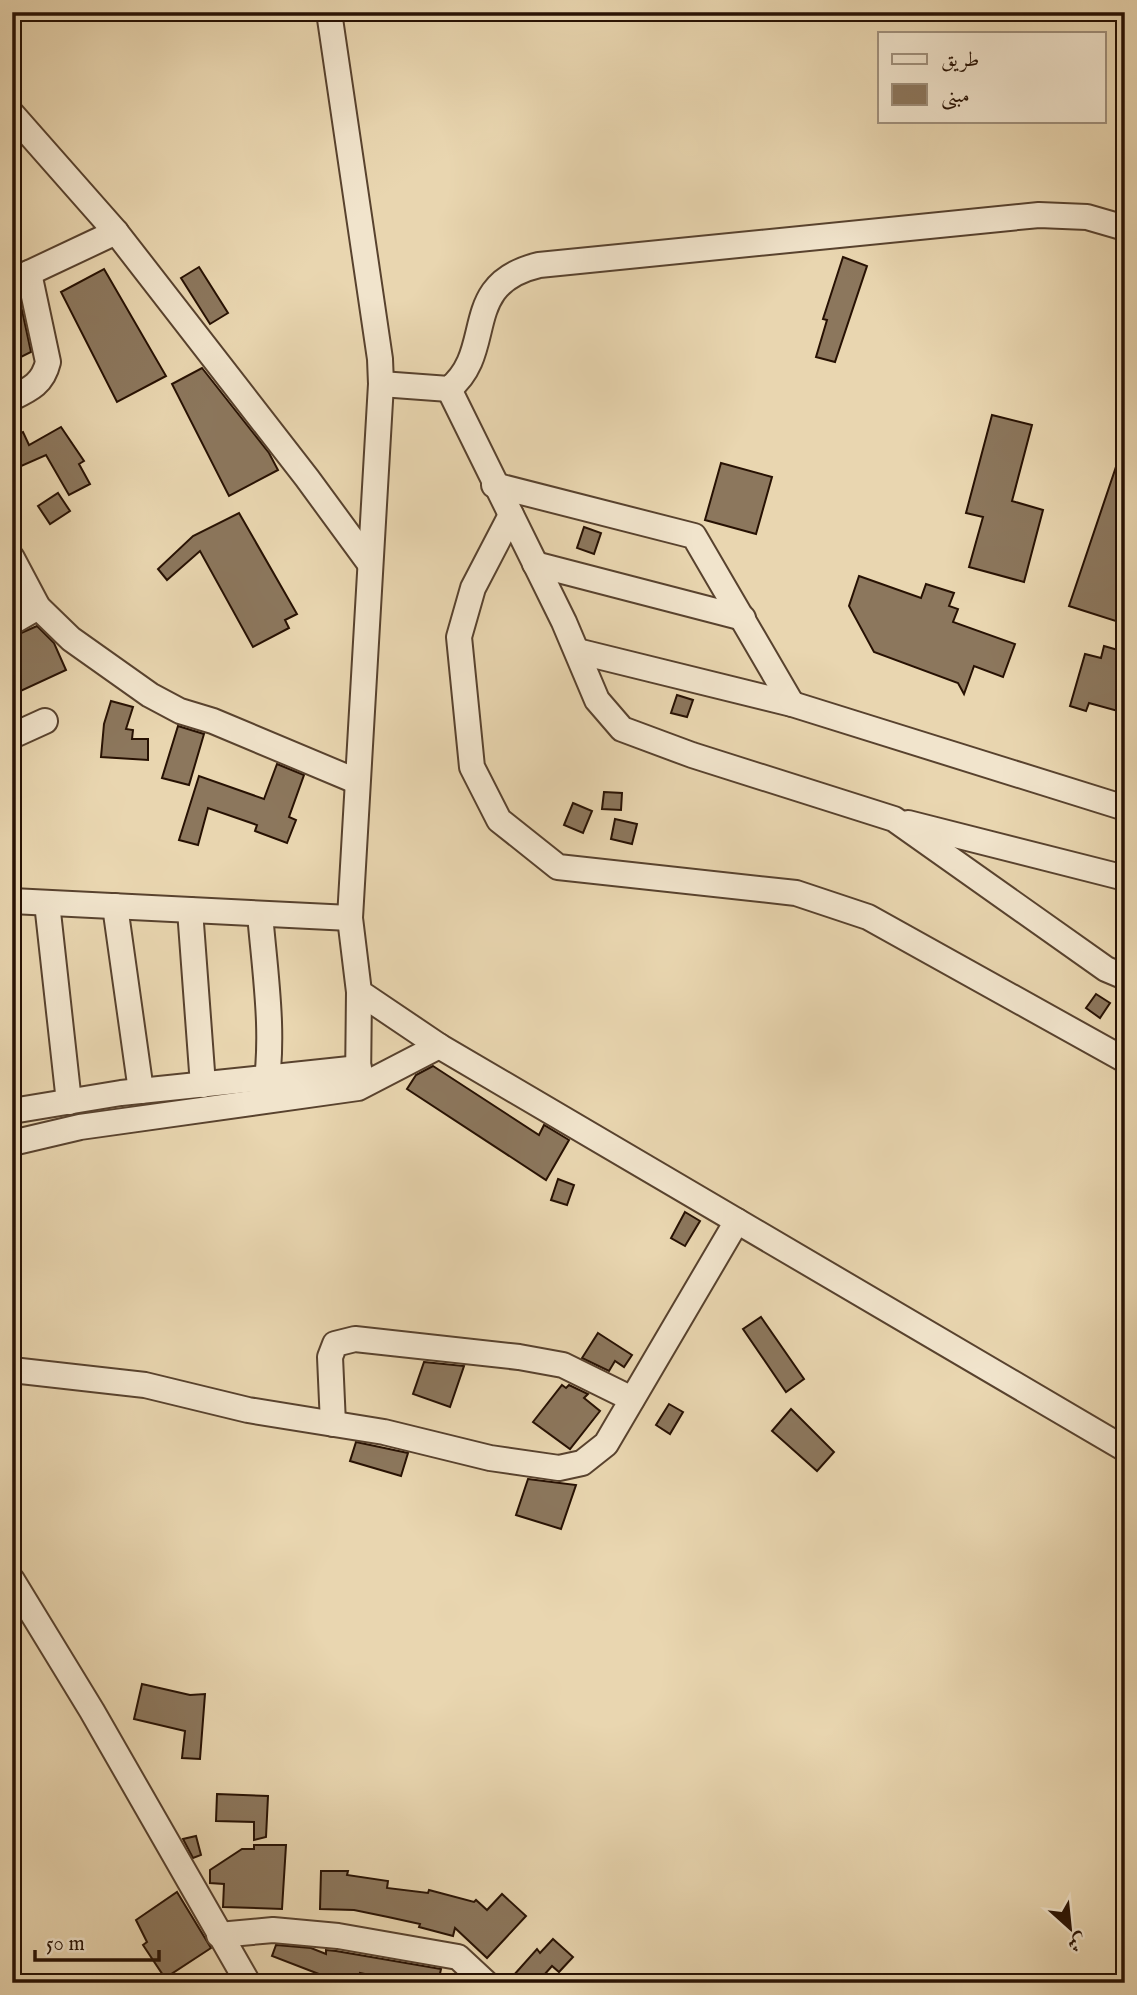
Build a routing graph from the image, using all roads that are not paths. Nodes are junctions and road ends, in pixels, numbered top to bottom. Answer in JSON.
{"nodes":[{"id":1,"x":329,"y":12,"type":"edge"},
{"id":2,"x":12,"y":114,"type":"edge"},
{"id":3,"x":1125,"y":228,"type":"edge"},
{"id":4,"x":116,"y":232,"type":"junction"},
{"id":5,"x":20,"y":277,"type":"edge"},
{"id":6,"x":381,"y":384,"type":"junction"},
{"id":7,"x":449,"y":389,"type":"junction"},
{"id":8,"x":12,"y":398,"type":"edge"},
{"id":9,"x":494,"y":485,"type":"junction"},
{"id":10,"x":511,"y":515,"type":"junction"},
{"id":11,"x":12,"y":558,"type":"edge"},
{"id":12,"x":370,"y":564,"type":"junction"},
{"id":13,"x":536,"y":564,"type":"junction"},
{"id":14,"x":37,"y":607,"type":"junction"},
{"id":15,"x":743,"y":618,"type":"junction"},
{"id":16,"x":12,"y":622,"type":"edge"},
{"id":17,"x":577,"y":651,"type":"junction"},
{"id":18,"x":792,"y":704,"type":"junction"},
{"id":19,"x":45,"y":721,"type":"dead end"},
{"id":20,"x":12,"y":736,"type":"edge"},
{"id":21,"x":356,"y":781,"type":"junction"},
{"id":22,"x":1125,"y":808,"type":"edge"},
{"id":23,"x":894,"y":819,"type":"junction"},
{"id":24,"x":1125,"y":878,"type":"edge"},
{"id":25,"x":12,"y":901,"type":"edge"},
{"id":26,"x":47,"y":903,"type":"junction"},
{"id":27,"x":115,"y":906,"type":"junction"},
{"id":28,"x":190,"y":910,"type":"junction"},
{"id":29,"x":260,"y":914,"type":"junction"},
{"id":30,"x":350,"y":918,"type":"junction"},
{"id":31,"x":1125,"y":978,"type":"edge"},
{"id":32,"x":359,"y":992,"type":"junction"},
{"id":33,"x":439,"y":1045,"type":"junction"},
{"id":34,"x":1125,"y":1060,"type":"edge"},
{"id":35,"x":358,"y":1078,"type":"junction"},
{"id":36,"x":203,"y":1085,"type":"junction"},
{"id":37,"x":265,"y":1090,"type":"junction"},
{"id":38,"x":141,"y":1091,"type":"junction"},
{"id":39,"x":69,"y":1102,"type":"junction"},
{"id":40,"x":12,"y":1111,"type":"edge"},
{"id":41,"x":12,"y":1143,"type":"edge"},
{"id":42,"x":737,"y":1221,"type":"junction"},
{"id":43,"x":12,"y":1370,"type":"edge"},
{"id":44,"x":632,"y":1399,"type":"junction"},
{"id":45,"x":333,"y":1424,"type":"junction"},
{"id":46,"x":1125,"y":1449,"type":"edge"},
{"id":47,"x":12,"y":1580,"type":"edge"},
{"id":48,"x":219,"y":1935,"type":"junction"},
{"id":49,"x":248,"y":1983,"type":"edge"},
{"id":50,"x":486,"y":1983,"type":"edge"}],
"edges":[{"from":1,"to":6,"type":"street"},
{"from":2,"to":4,"type":"street"},
{"from":3,"to":7,"type":"street"},
{"from":4,"to":5,"type":"street"},
{"from":4,"to":12,"type":"street"},
{"from":5,"to":8,"type":"street"},
{"from":6,"to":7,"type":"street"},
{"from":6,"to":12,"type":"street"},
{"from":7,"to":9,"type":"street"},
{"from":9,"to":10,"type":"street"},
{"from":9,"to":15,"type":"street"},
{"from":10,"to":13,"type":"street"},
{"from":10,"to":34,"type":"street"},
{"from":11,"to":14,"type":"street"},
{"from":12,"to":21,"type":"street"},
{"from":13,"to":15,"type":"street"},
{"from":13,"to":17,"type":"street"},
{"from":14,"to":16,"type":"street"},
{"from":14,"to":21,"type":"street"},
{"from":15,"to":18,"type":"street"},
{"from":17,"to":18,"type":"street"},
{"from":17,"to":23,"type":"street"},
{"from":18,"to":22,"type":"street"},
{"from":19,"to":20,"type":"street"},
{"from":21,"to":30,"type":"street"},
{"from":23,"to":24,"type":"street"},
{"from":23,"to":31,"type":"street"},
{"from":25,"to":26,"type":"street"},
{"from":26,"to":27,"type":"street"},
{"from":26,"to":39,"type":"street"},
{"from":27,"to":28,"type":"street"},
{"from":27,"to":38,"type":"street"},
{"from":28,"to":29,"type":"street"},
{"from":28,"to":36,"type":"street"},
{"from":29,"to":30,"type":"street"},
{"from":29,"to":37,"type":"street"},
{"from":30,"to":32,"type":"street"},
{"from":32,"to":33,"type":"street"},
{"from":32,"to":35,"type":"street"},
{"from":33,"to":35,"type":"street"},
{"from":33,"to":42,"type":"street"},
{"from":35,"to":37,"type":"street"},
{"from":36,"to":37,"type":"street"},
{"from":36,"to":38,"type":"street"},
{"from":37,"to":41,"type":"street"},
{"from":38,"to":39,"type":"street"},
{"from":39,"to":40,"type":"street"},
{"from":42,"to":44,"type":"street"},
{"from":42,"to":46,"type":"street"},
{"from":43,"to":45,"type":"street"},
{"from":44,"to":45,"type":"street"},
{"from":44,"to":45,"type":"street"},
{"from":47,"to":48,"type":"street"},
{"from":48,"to":49,"type":"street"},
{"from":48,"to":50,"type":"street"}]}
